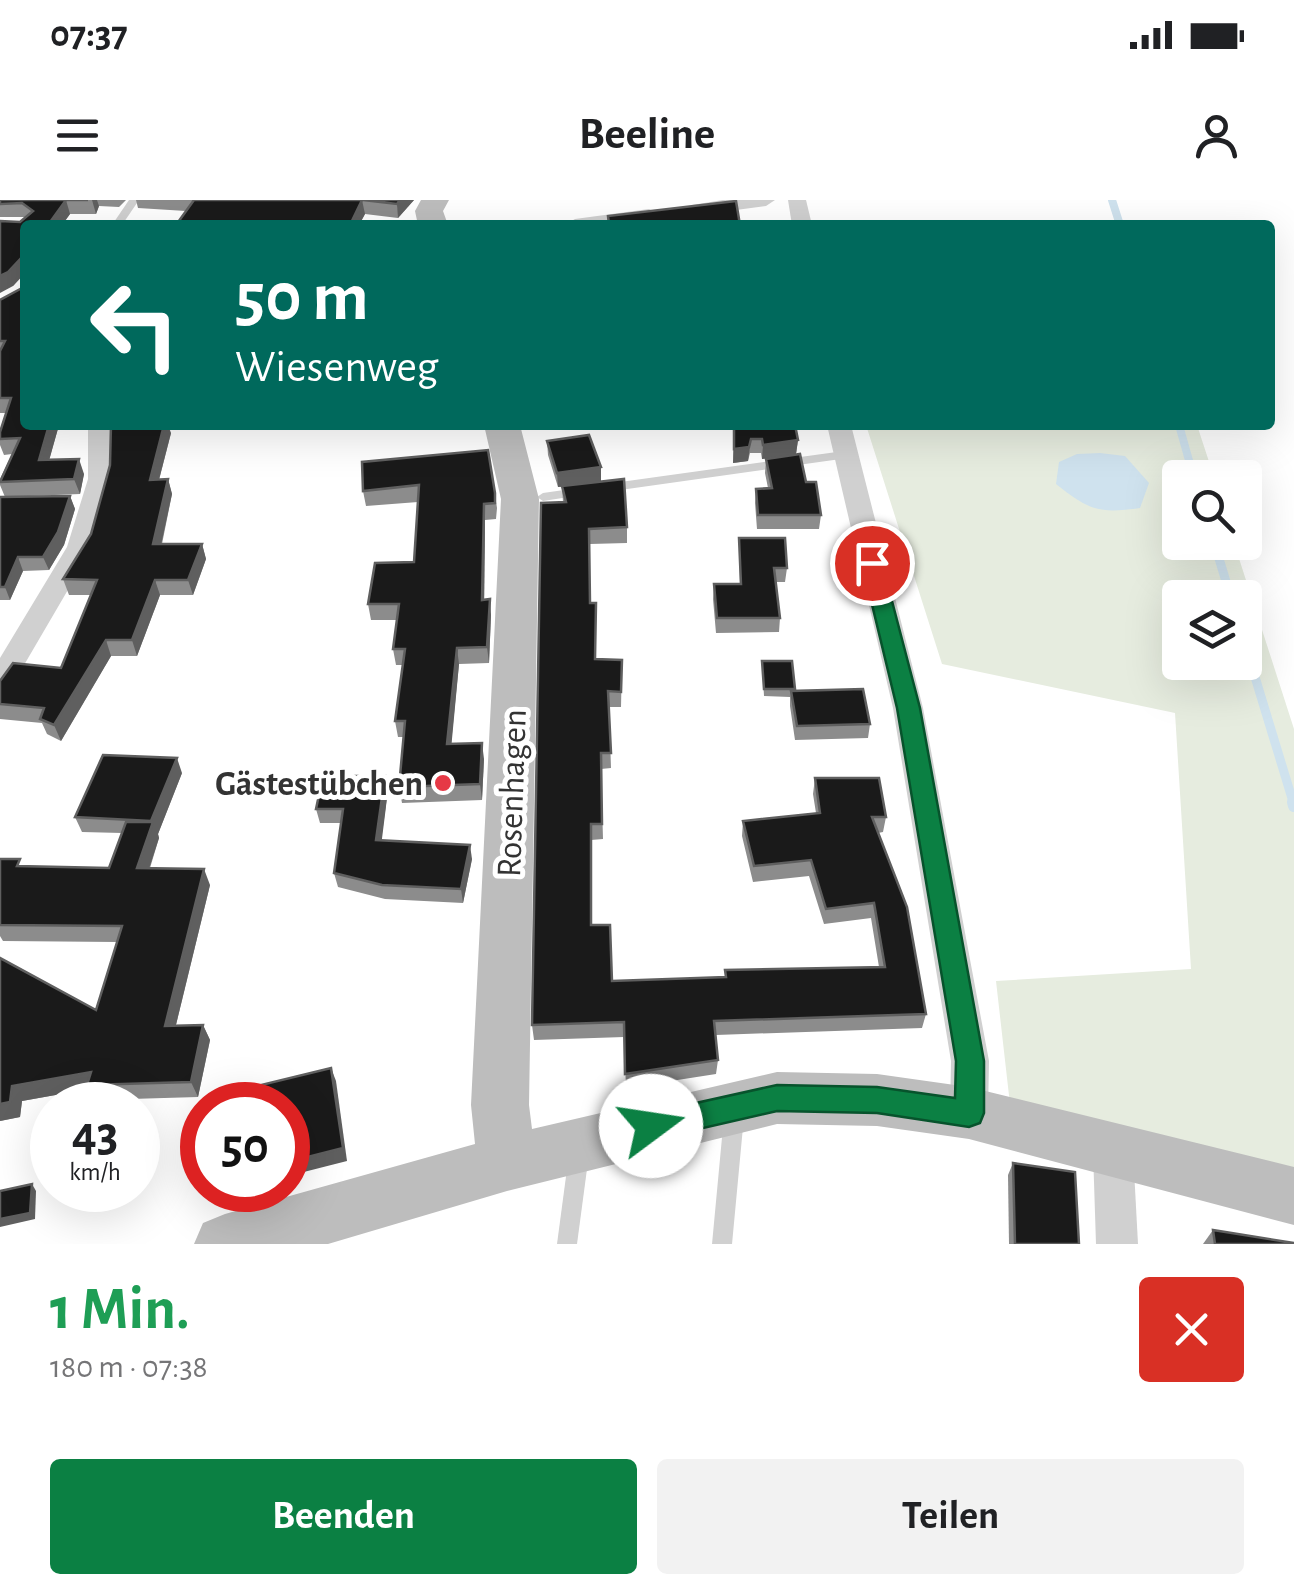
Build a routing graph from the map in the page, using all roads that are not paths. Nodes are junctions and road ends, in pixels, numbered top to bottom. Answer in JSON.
{"nodes":[{"id":1,"x":766,"y":200,"type":"edge"},
{"id":2,"x":613,"y":220,"type":"edge"},
{"id":3,"x":100,"y":430,"type":"edge"},
{"id":4,"x":503,"y":430,"type":"edge"},
{"id":5,"x":842,"y":440,"type":"edge"},
{"id":6,"x":543,"y":497,"type":"dead end"},
{"id":7,"x":0,"y":682,"type":"edge"},
{"id":8,"x":735,"y":1107,"type":"junction"},
{"id":9,"x":969,"y":1113,"type":"junction"},
{"id":10,"x":580,"y":1144,"type":"junction"},
{"id":11,"x":1112,"y":1151,"type":"junction"},
{"id":12,"x":507,"y":1163,"type":"junction"},
{"id":13,"x":1294,"y":1196,"type":"edge"},
{"id":14,"x":226,"y":1244,"type":"edge"},
{"id":15,"x":568,"y":1244,"type":"edge"},
{"id":16,"x":722,"y":1244,"type":"edge"},
{"id":17,"x":1117,"y":1244,"type":"edge"}],
"edges":[{"from":1,"to":2,"type":"street"},
{"from":3,"to":7,"type":"street"},
{"from":4,"to":12,"type":"street","name":"Rosenhagen"},
{"from":5,"to":6,"type":"lane"},
{"from":5,"to":9,"type":"street"},
{"from":8,"to":9,"type":"street"},
{"from":8,"to":10,"type":"street"},
{"from":8,"to":16,"type":"lane"},
{"from":9,"to":11,"type":"street"},
{"from":10,"to":12,"type":"street"},
{"from":10,"to":15,"type":"lane"},
{"from":11,"to":13,"type":"street"},
{"from":11,"to":17,"type":"street"},
{"from":12,"to":14,"type":"street"}]}
